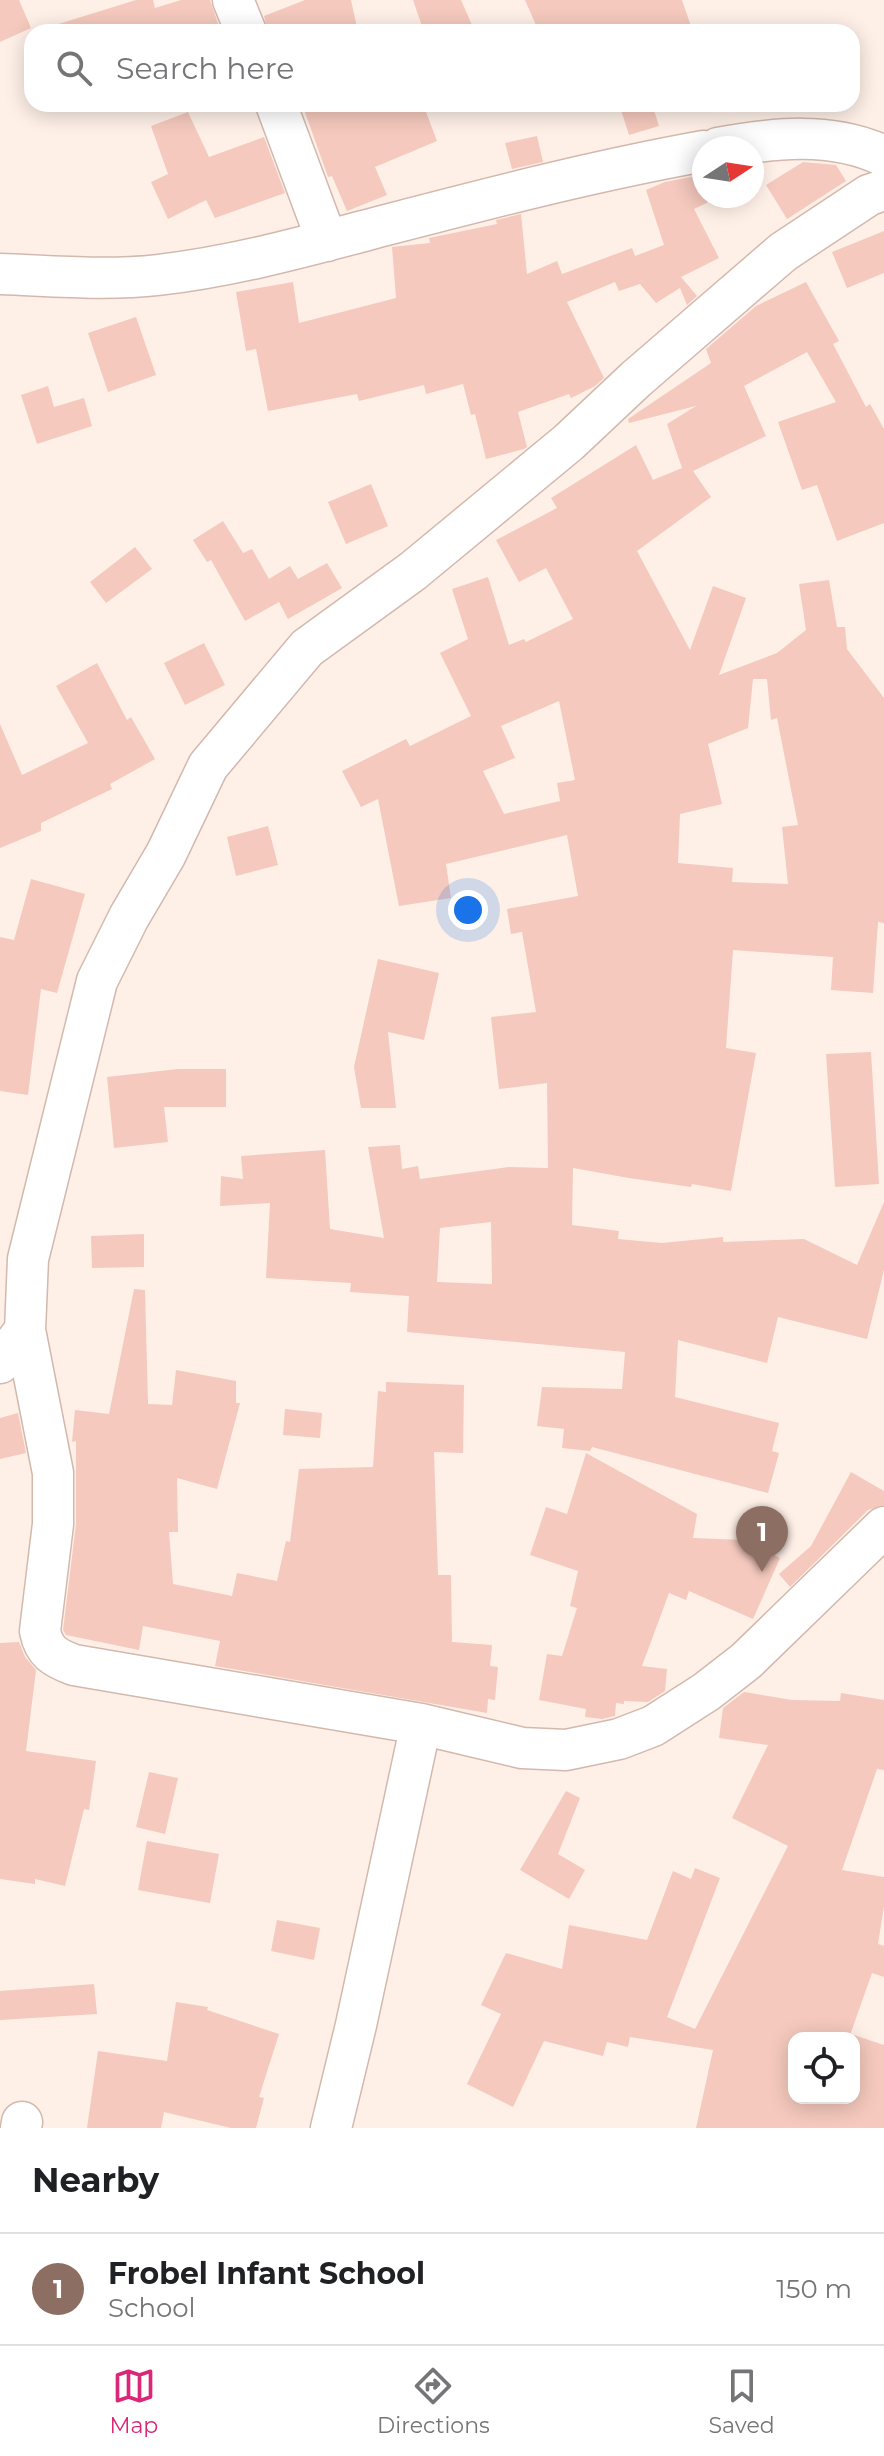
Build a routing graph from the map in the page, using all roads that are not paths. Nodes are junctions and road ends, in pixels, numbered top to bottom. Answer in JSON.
{"nodes":[{"id":1,"x":233,"y":0,"type":"edge"},
{"id":2,"x":243,"y":24,"type":"edge"},
{"id":3,"x":279,"y":112,"type":"edge"},
{"id":4,"x":764,"y":140,"type":"edge"},
{"id":5,"x":692,"y":154,"type":"edge"},
{"id":6,"x":884,"y":156,"type":"edge"},
{"id":7,"x":884,"y":190,"type":"edge"},
{"id":8,"x":327,"y":241,"type":"junction"},
{"id":9,"x":0,"y":274,"type":"edge"},
{"id":10,"x":25,"y":1330,"type":"junction"},
{"id":11,"x":0,"y":1363,"type":"edge"},
{"id":12,"x":884,"y":1527,"type":"edge"},
{"id":13,"x":421,"y":1724,"type":"junction"},
{"id":14,"x":331,"y":2128,"type":"edge"}],
"edges":[{"from":1,"to":2,"type":"street"},
{"from":3,"to":8,"type":"street"},
{"from":4,"to":6,"type":"street"},
{"from":5,"to":8,"type":"street"},
{"from":7,"to":10,"type":"street"},
{"from":8,"to":9,"type":"street"},
{"from":10,"to":11,"type":"street"},
{"from":10,"to":13,"type":"street"},
{"from":12,"to":13,"type":"street"},
{"from":13,"to":14,"type":"street"}]}
